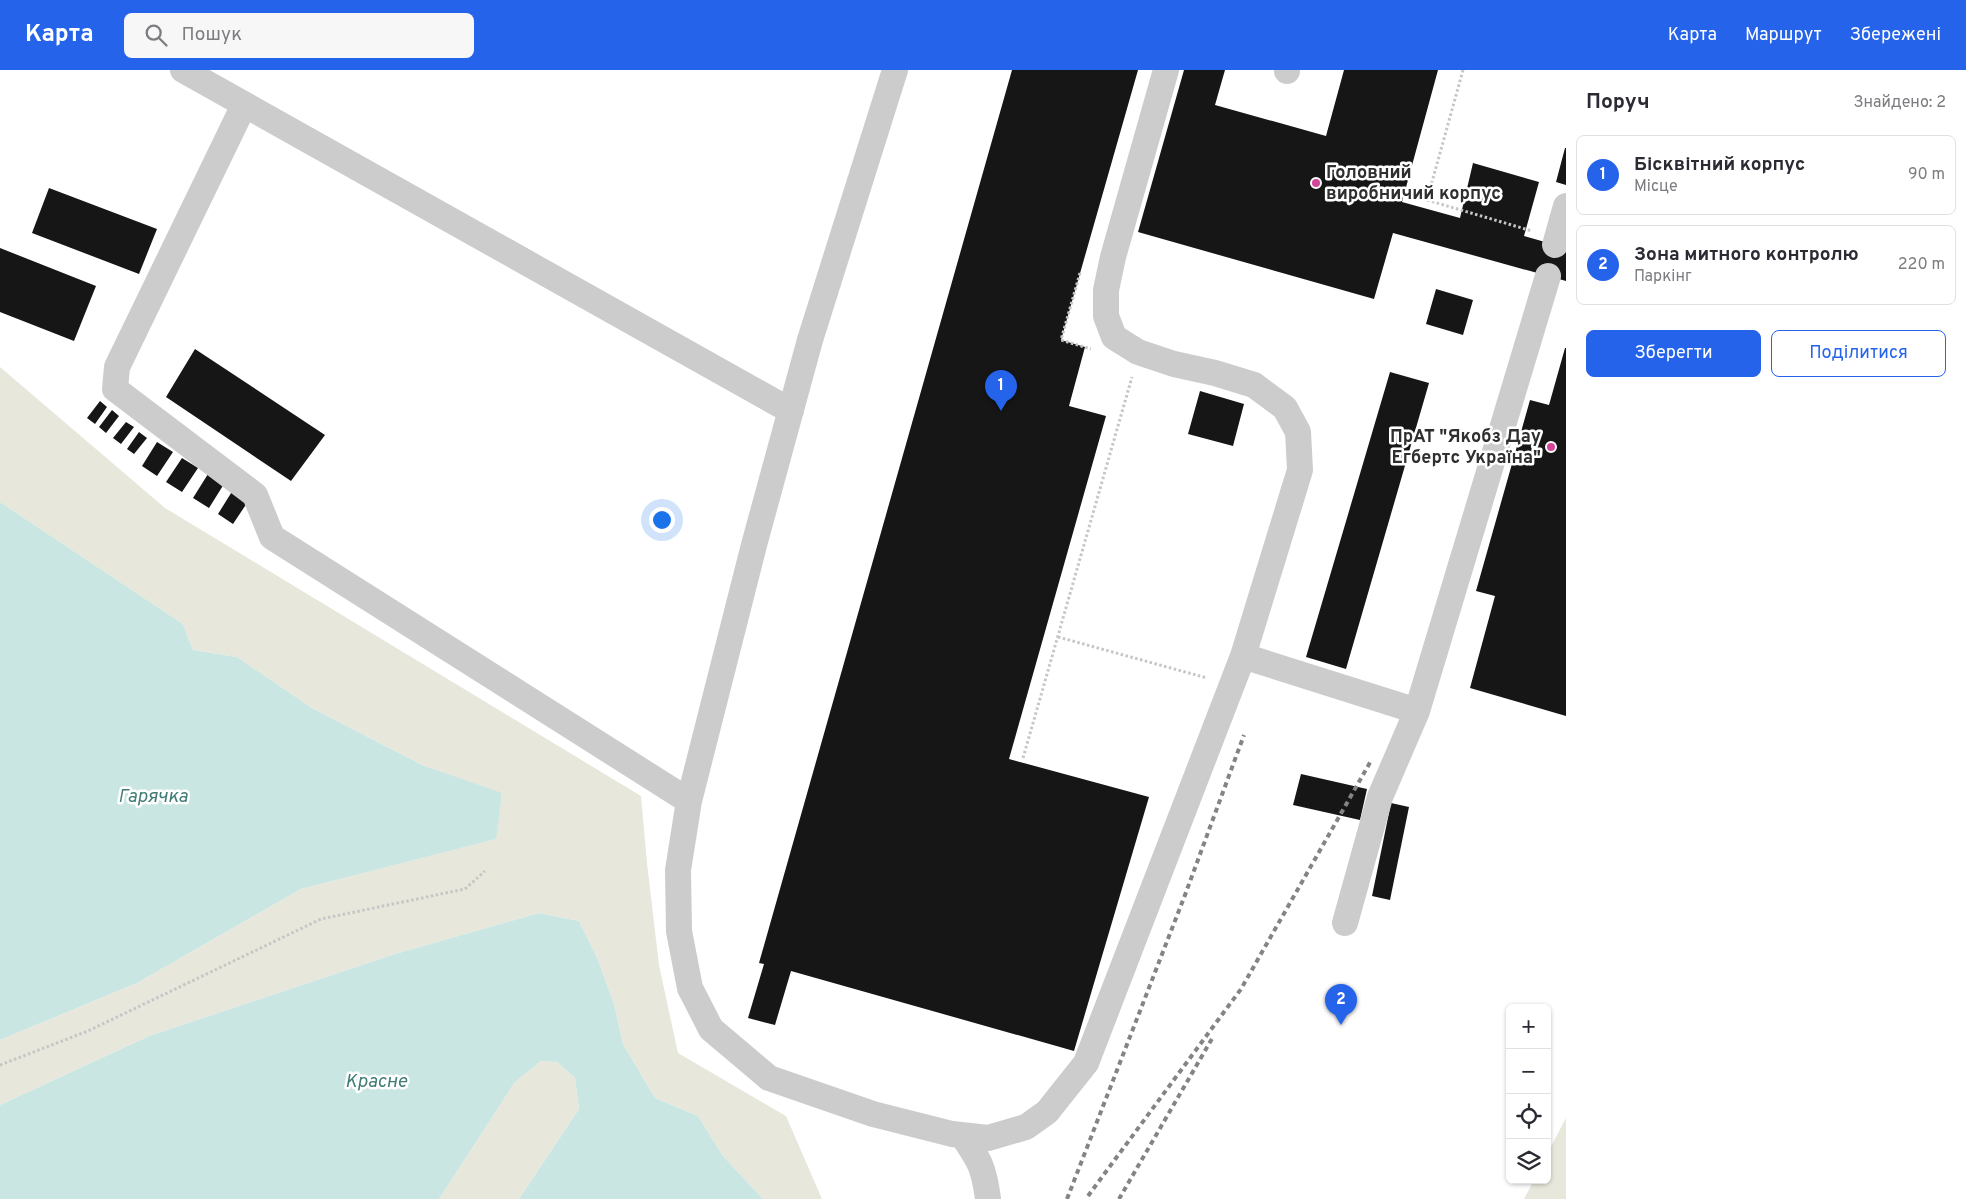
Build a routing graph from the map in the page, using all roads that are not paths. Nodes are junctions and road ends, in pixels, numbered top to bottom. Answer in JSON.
{"nodes":[{"id":1,"x":184,"y":70,"type":"edge"},
{"id":2,"x":895,"y":70,"type":"edge"},
{"id":3,"x":1166,"y":70,"type":"edge"},
{"id":4,"x":244,"y":105,"type":"junction"},
{"id":5,"x":1566,"y":206,"type":"edge"},
{"id":6,"x":1544,"y":238,"type":"road end"},
{"id":7,"x":1548,"y":276,"type":"dead end"},
{"id":8,"x":791,"y":411,"type":"junction"},
{"id":9,"x":1243,"y":656,"type":"junction"},
{"id":10,"x":1417,"y":711,"type":"junction"},
{"id":11,"x":689,"y":801,"type":"junction"},
{"id":12,"x":1345,"y":923,"type":"dead end"},
{"id":13,"x":962,"y":1136,"type":"junction"},
{"id":14,"x":988,"y":1199,"type":"edge"}],
"edges":[{"from":1,"to":4,"type":"lane"},
{"from":2,"to":8,"type":"lane"},
{"from":3,"to":9,"type":"lane"},
{"from":4,"to":8,"type":"lane"},
{"from":4,"to":11,"type":"lane"},
{"from":5,"to":6,"type":"lane"},
{"from":7,"to":10,"type":"lane"},
{"from":8,"to":11,"type":"lane"},
{"from":9,"to":10,"type":"lane"},
{"from":9,"to":13,"type":"lane"},
{"from":10,"to":12,"type":"lane"},
{"from":11,"to":13,"type":"lane"},
{"from":13,"to":14,"type":"lane"}]}
